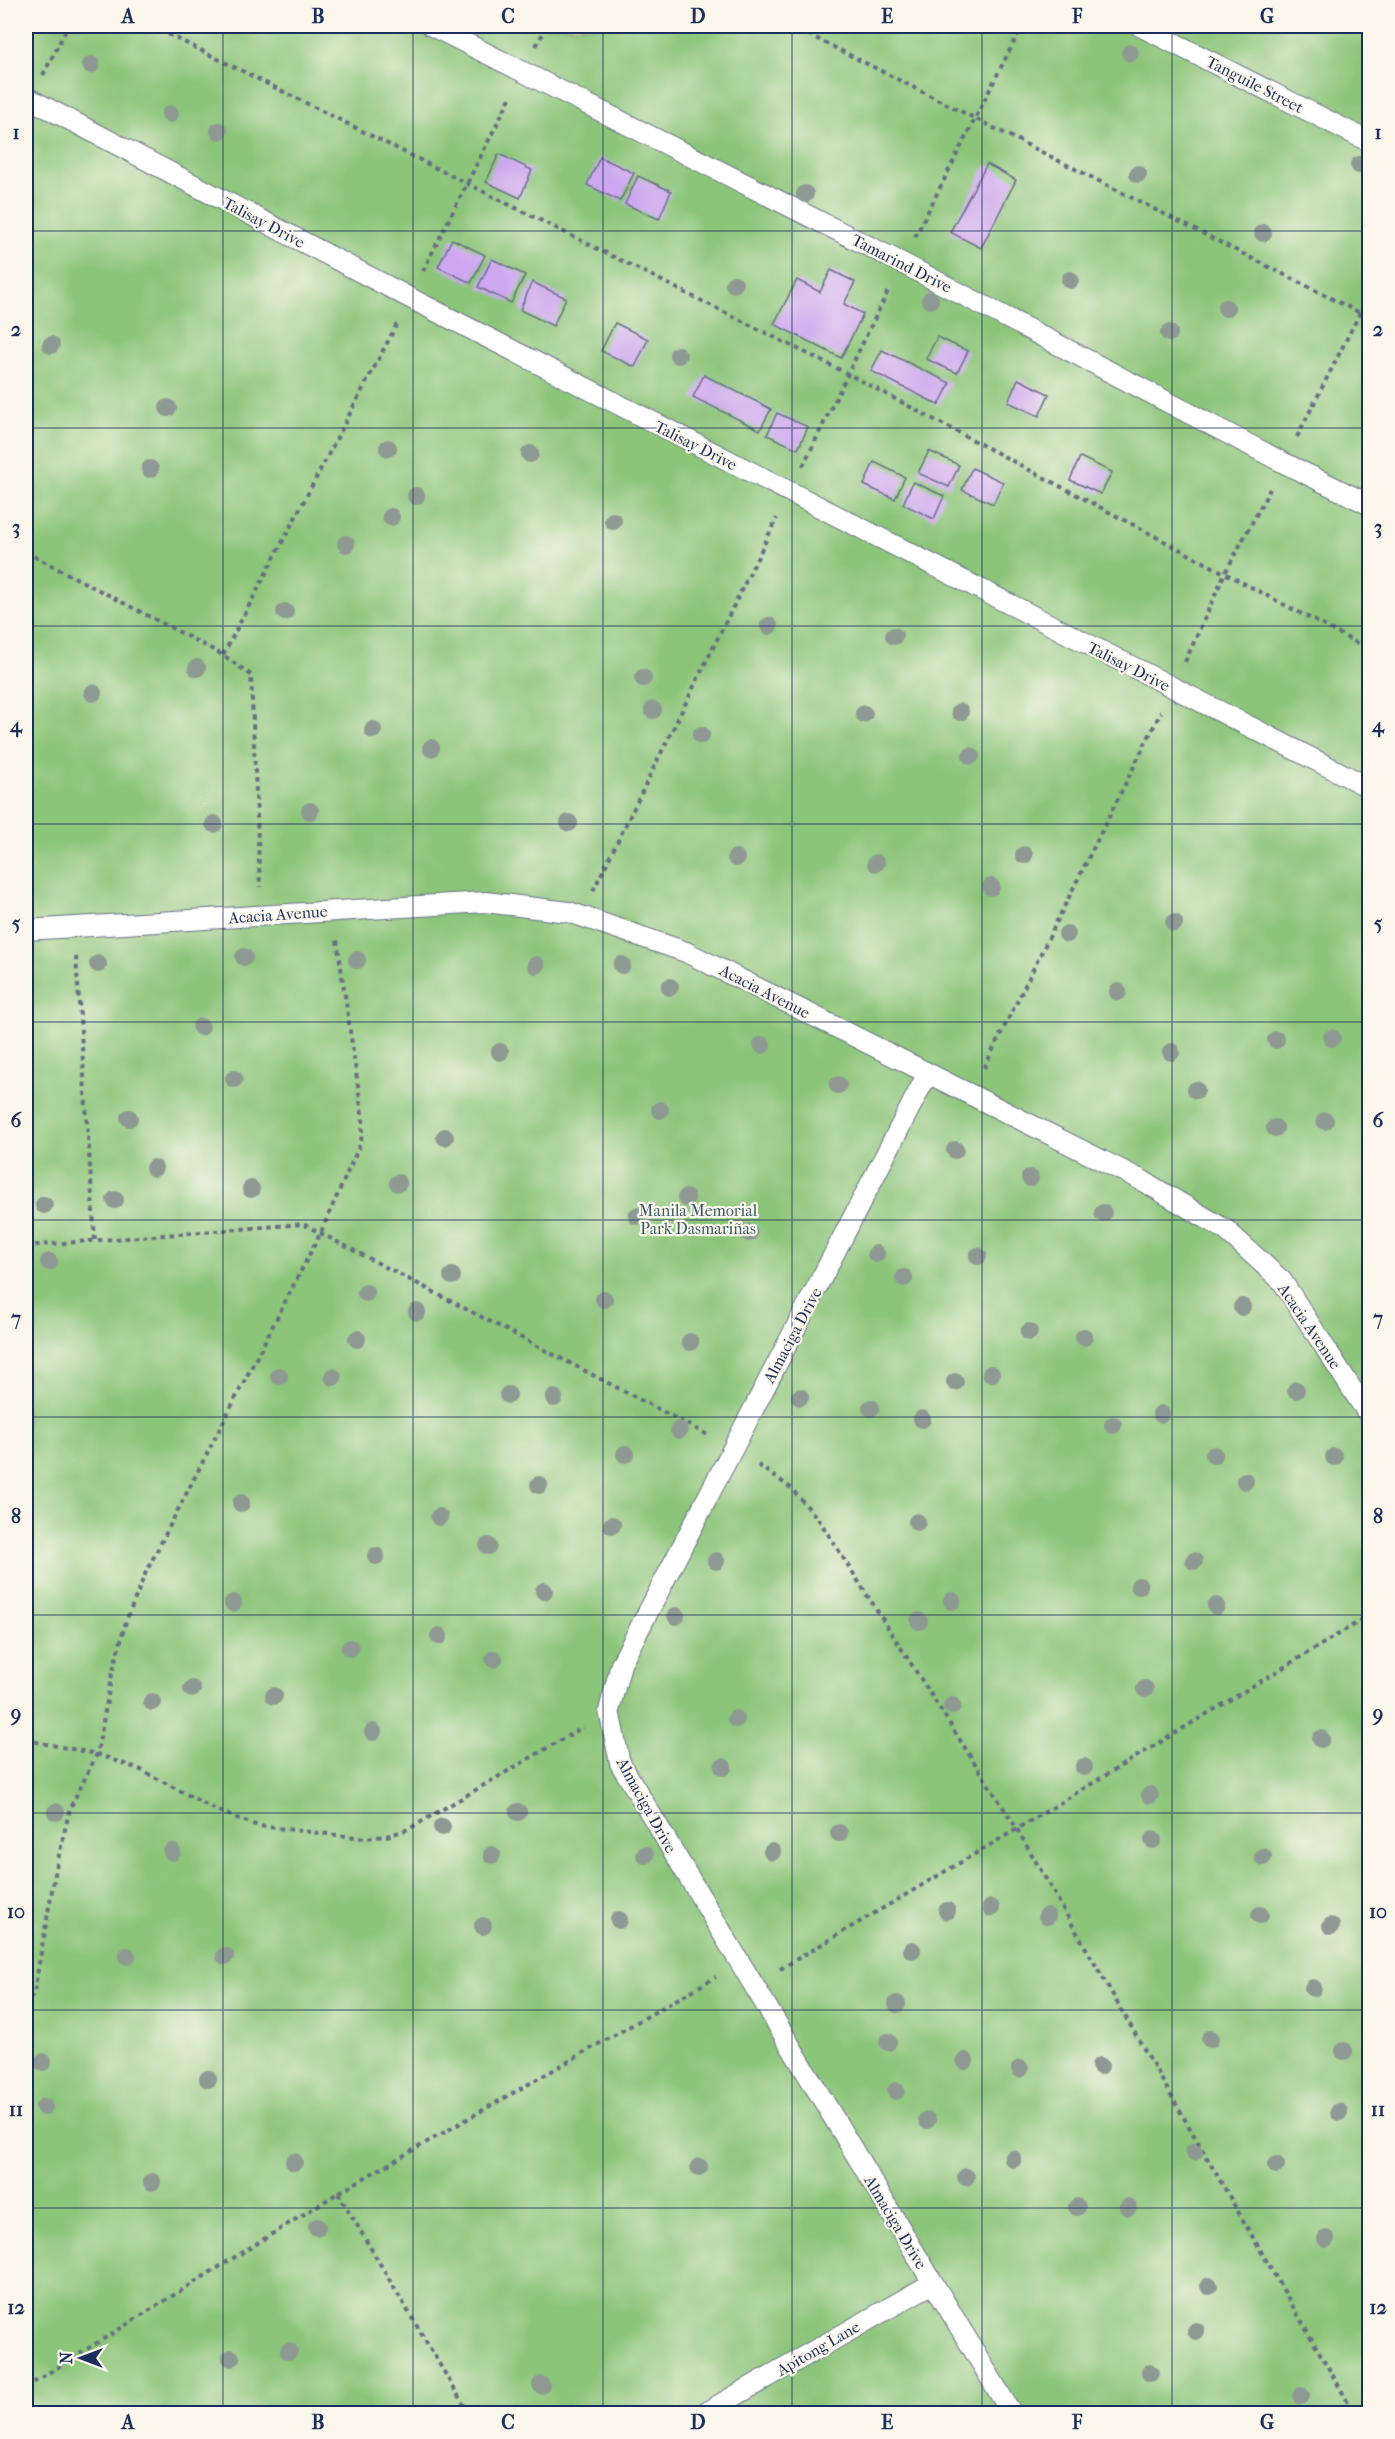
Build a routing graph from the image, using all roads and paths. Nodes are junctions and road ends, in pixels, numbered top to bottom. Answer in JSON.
{"nodes":[{"id":1,"x":68,"y":26,"type":"edge"},
{"id":2,"x":152,"y":26,"type":"edge"},
{"id":3,"x":432,"y":26,"type":"edge"},
{"id":4,"x":547,"y":26,"type":"edge"},
{"id":5,"x":792,"y":26,"type":"edge"},
{"id":6,"x":1022,"y":26,"type":"edge"},
{"id":7,"x":1140,"y":26,"type":"edge"},
{"id":8,"x":523,"y":71,"type":"junction"},
{"id":9,"x":28,"y":98,"type":"edge"},
{"id":10,"x":975,"y":117,"type":"junction"},
{"id":11,"x":1370,"y":142,"type":"edge"},
{"id":12,"x":466,"y":184,"type":"junction"},
{"id":13,"x":902,"y":262,"type":"junction"},
{"id":14,"x":1370,"y":293,"type":"edge"},
{"id":15,"x":410,"y":298,"type":"junction"},
{"id":16,"x":1359,"y":313,"type":"junction"},
{"id":17,"x":1370,"y":318,"type":"edge"},
{"id":18,"x":848,"y":374,"type":"junction"},
{"id":19,"x":1284,"y":463,"type":"junction"},
{"id":20,"x":790,"y":493,"type":"junction"},
{"id":21,"x":1370,"y":505,"type":"edge"},
{"id":22,"x":26,"y":552,"type":"edge"},
{"id":23,"x":1224,"y":575,"type":"junction"},
{"id":24,"x":1370,"y":650,"type":"edge"},
{"id":25,"x":223,"y":655,"type":"junction"},
{"id":26,"x":1172,"y":689,"type":"junction"},
{"id":27,"x":1370,"y":788,"type":"edge"},
{"id":28,"x":332,"y":910,"type":"junction"},
{"id":29,"x":261,"y":915,"type":"junction"},
{"id":30,"x":581,"y":916,"type":"junction"},
{"id":31,"x":74,"y":927,"type":"junction"},
{"id":32,"x":26,"y":930,"type":"edge"},
{"id":33,"x":928,"y":1073,"type":"junction"},
{"id":34,"x":971,"y":1095,"type":"junction"},
{"id":35,"x":320,"y":1234,"type":"junction"},
{"id":36,"x":95,"y":1241,"type":"junction"},
{"id":37,"x":26,"y":1246,"type":"edge"},
{"id":38,"x":1370,"y":1417,"type":"edge"},
{"id":39,"x":733,"y":1448,"type":"junction"},
{"id":40,"x":1370,"y":1616,"type":"edge"},
{"id":41,"x":609,"y":1711,"type":"junction"},
{"id":42,"x":26,"y":1740,"type":"edge"},
{"id":43,"x":97,"y":1754,"type":"junction"},
{"id":44,"x":1017,"y":1829,"type":"junction"},
{"id":45,"x":740,"y":1963,"type":"junction"},
{"id":46,"x":753,"y":1985,"type":"junction"},
{"id":47,"x":26,"y":2007,"type":"edge"},
{"id":48,"x":338,"y":2193,"type":"junction"},
{"id":49,"x":933,"y":2283,"type":"junction"},
{"id":50,"x":26,"y":2387,"type":"edge"},
{"id":51,"x":469,"y":2414,"type":"edge"},
{"id":52,"x":703,"y":2414,"type":"edge"},
{"id":53,"x":1012,"y":2414,"type":"edge"},
{"id":54,"x":1355,"y":2414,"type":"edge"}],
"edges":[{"from":1,"to":9,"type":"path"},
{"from":2,"to":12,"type":"path"},
{"from":3,"to":8,"type":"lane","name":"Tamarind Drive"},
{"from":4,"to":8,"type":"path"},
{"from":5,"to":10,"type":"path"},
{"from":6,"to":10,"type":"path"},
{"from":7,"to":11,"type":"lane","name":"Tanguile Street"},
{"from":8,"to":12,"type":"path"},
{"from":8,"to":13,"type":"lane","name":"Tamarind Drive"},
{"from":9,"to":15,"type":"lane","name":"Talisay Drive"},
{"from":10,"to":13,"type":"path"},
{"from":10,"to":16,"type":"path"},
{"from":12,"to":15,"type":"path"},
{"from":12,"to":18,"type":"path"},
{"from":13,"to":18,"type":"path"},
{"from":13,"to":19,"type":"lane","name":"Tamarind Drive"},
{"from":14,"to":16,"type":"path"},
{"from":15,"to":20,"type":"lane","name":"Talisay Drive"},
{"from":15,"to":25,"type":"path"},
{"from":16,"to":17,"type":"path"},
{"from":16,"to":19,"type":"path"},
{"from":18,"to":20,"type":"path"},
{"from":18,"to":23,"type":"path"},
{"from":19,"to":21,"type":"lane","name":"Tamarind Drive"},
{"from":19,"to":23,"type":"path"},
{"from":20,"to":26,"type":"lane","name":"Talisay Drive"},
{"from":20,"to":30,"type":"path"},
{"from":22,"to":25,"type":"path"},
{"from":23,"to":24,"type":"path"},
{"from":23,"to":26,"type":"path"},
{"from":25,"to":29,"type":"path"},
{"from":26,"to":27,"type":"lane","name":"Talisay Drive"},
{"from":26,"to":34,"type":"path"},
{"from":28,"to":29,"type":"lane","name":"Acacia Avenue"},
{"from":28,"to":30,"type":"lane","name":"Acacia Avenue"},
{"from":28,"to":35,"type":"path"},
{"from":29,"to":31,"type":"lane","name":"Acacia Avenue"},
{"from":30,"to":33,"type":"lane","name":"Acacia Avenue"},
{"from":31,"to":32,"type":"lane","name":"Acacia Avenue"},
{"from":31,"to":36,"type":"path"},
{"from":33,"to":34,"type":"lane","name":"Acacia Avenue"},
{"from":33,"to":39,"type":"lane","name":"Almaciga Drive"},
{"from":34,"to":38,"type":"lane","name":"Acacia Avenue"},
{"from":35,"to":36,"type":"path"},
{"from":35,"to":39,"type":"path"},
{"from":35,"to":43,"type":"path"},
{"from":36,"to":37,"type":"path"},
{"from":39,"to":41,"type":"lane","name":"Almaciga Drive"},
{"from":39,"to":44,"type":"path"},
{"from":40,"to":44,"type":"path"},
{"from":41,"to":43,"type":"path"},
{"from":41,"to":45,"type":"lane","name":"Almaciga Drive"},
{"from":42,"to":43,"type":"path"},
{"from":43,"to":47,"type":"path"},
{"from":44,"to":46,"type":"path"},
{"from":44,"to":54,"type":"path"},
{"from":45,"to":46,"type":"lane","name":"Almaciga Drive"},
{"from":45,"to":48,"type":"path"},
{"from":46,"to":49,"type":"lane","name":"Almaciga Drive"},
{"from":48,"to":50,"type":"path"},
{"from":48,"to":51,"type":"path"},
{"from":49,"to":52,"type":"lane","name":"Apitong Lane"},
{"from":49,"to":53,"type":"lane","name":"Almaciga Drive"}]}
